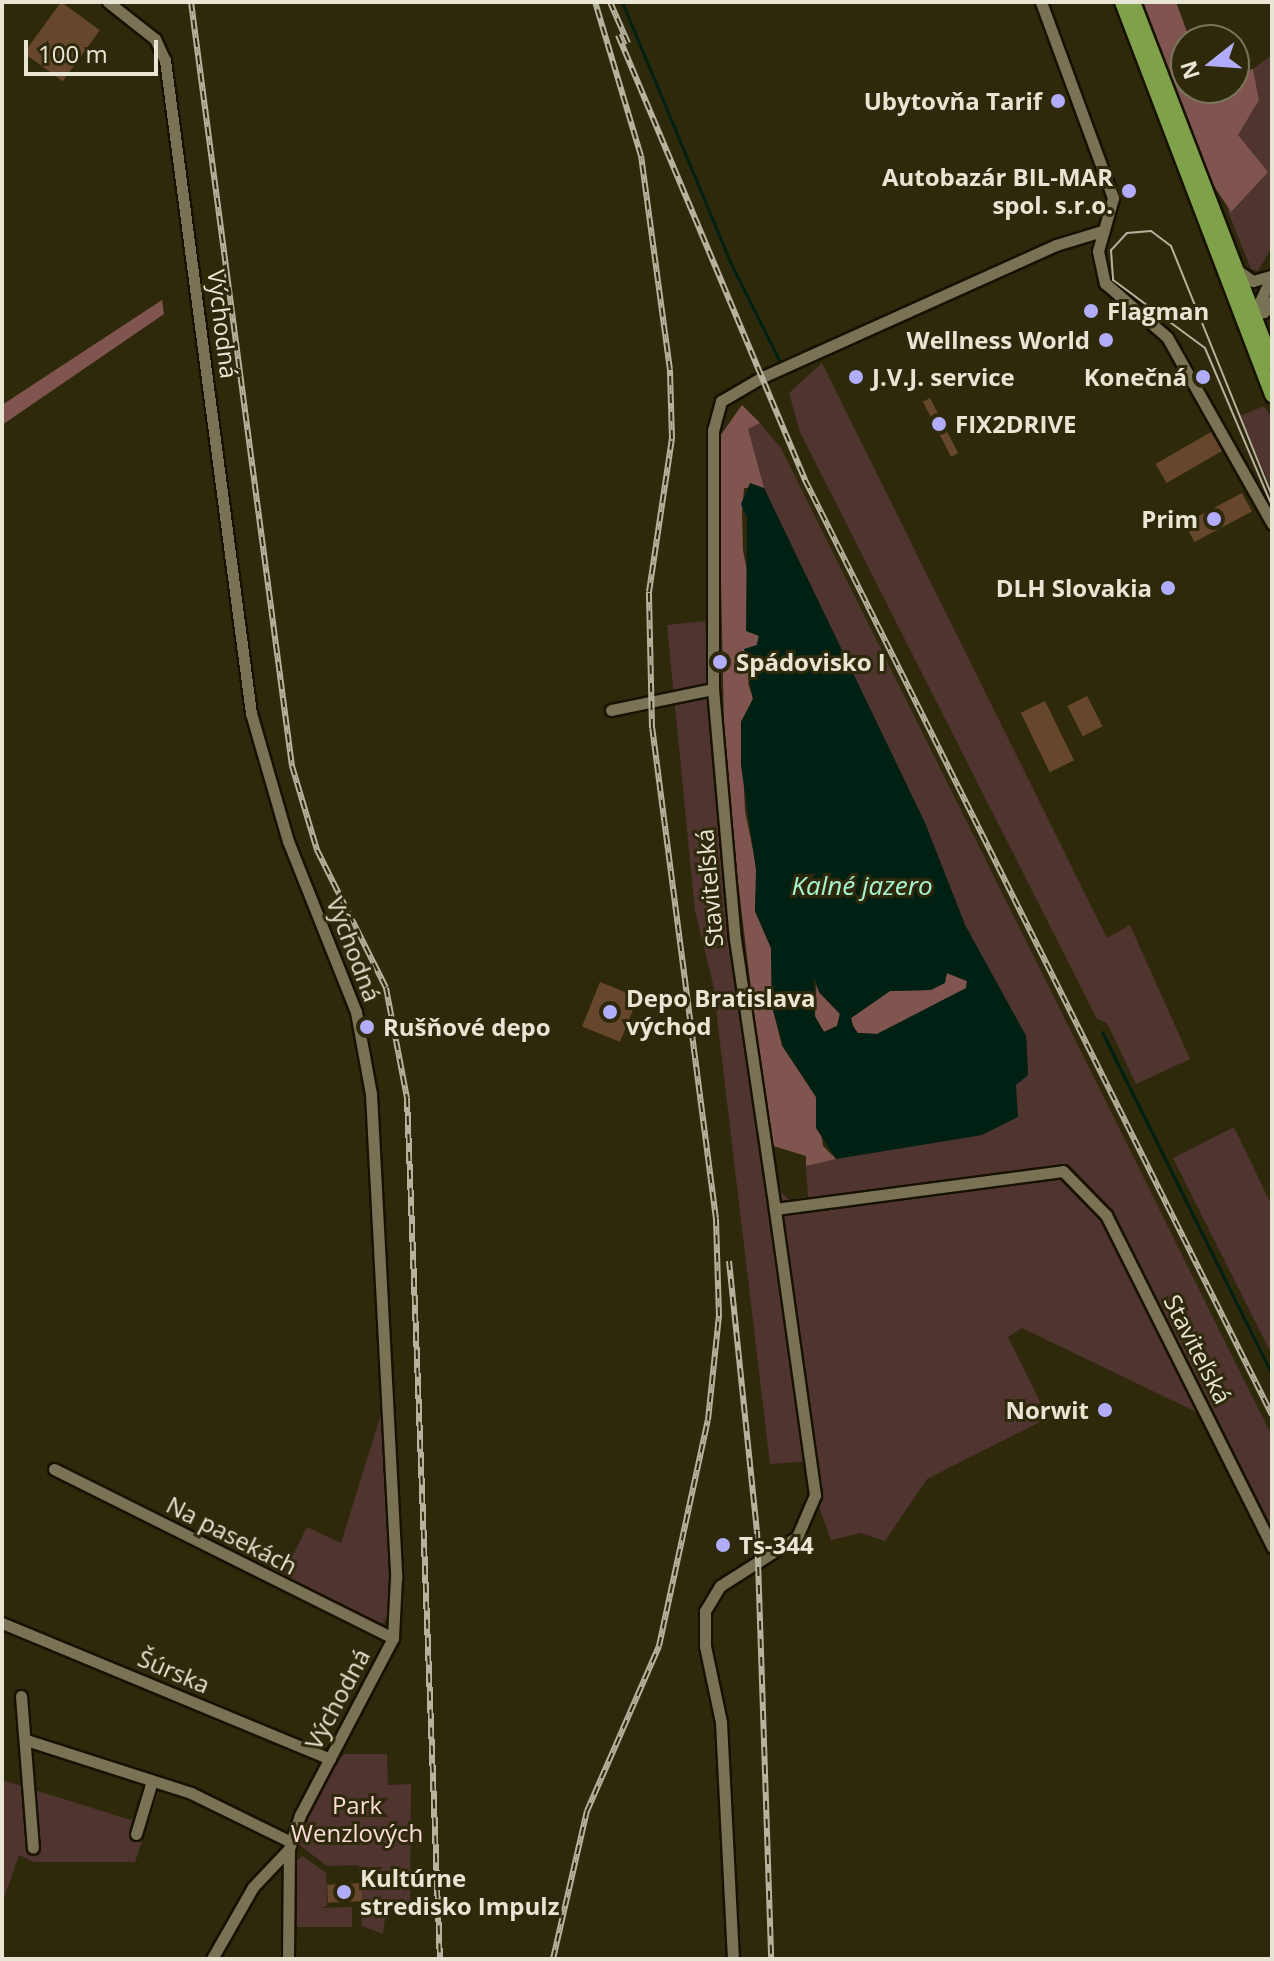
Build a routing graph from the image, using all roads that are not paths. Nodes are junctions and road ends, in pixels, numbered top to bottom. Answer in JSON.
{"nodes":[{"id":1,"x":108,"y":2,"type":"edge"},
{"id":2,"x":1041,"y":2,"type":"edge"},
{"id":3,"x":1122,"y":2,"type":"edge"},
{"id":4,"x":1133,"y":2,"type":"edge"},
{"id":5,"x":1102,"y":231,"type":"junction"},
{"id":6,"x":1234,"y":268,"type":"junction"},
{"id":7,"x":1272,"y":276,"type":"edge"},
{"id":8,"x":1229,"y":286,"type":"junction"},
{"id":9,"x":1272,"y":301,"type":"edge"},
{"id":10,"x":1253,"y":314,"type":"junction"},
{"id":11,"x":1250,"y":342,"type":"junction"},
{"id":12,"x":1272,"y":362,"type":"edge"},
{"id":13,"x":1272,"y":395,"type":"edge"},
{"id":14,"x":1272,"y":523,"type":"edge"},
{"id":15,"x":713,"y":689,"type":"junction"},
{"id":16,"x":611,"y":710,"type":"dead end"},
{"id":17,"x":775,"y":1209,"type":"junction"},
{"id":18,"x":54,"y":1469,"type":"dead end"},
{"id":19,"x":1272,"y":1547,"type":"edge"},
{"id":20,"x":2,"y":1623,"type":"edge"},
{"id":21,"x":393,"y":1638,"type":"junction"},
{"id":22,"x":21,"y":1696,"type":"dead end"},
{"id":23,"x":26,"y":1740,"type":"junction"},
{"id":24,"x":330,"y":1759,"type":"junction"},
{"id":25,"x":152,"y":1781,"type":"junction"},
{"id":26,"x":136,"y":1834,"type":"dead end"},
{"id":27,"x":290,"y":1846,"type":"junction"},
{"id":28,"x":33,"y":1848,"type":"dead end"},
{"id":29,"x":212,"y":1959,"type":"edge"},
{"id":30,"x":288,"y":1959,"type":"edge"},
{"id":31,"x":733,"y":1959,"type":"edge"}],
"edges":[{"from":1,"to":21,"type":"street","name":"Východná"},
{"from":2,"to":5,"type":"street"},
{"from":3,"to":8,"type":"main road"},
{"from":4,"to":6,"type":"main road"},
{"from":5,"to":14,"type":"street"},
{"from":5,"to":15,"type":"street","name":"Staviteľská"},
{"from":6,"to":7,"type":"street"},
{"from":6,"to":10,"type":"main road"},
{"from":7,"to":10,"type":"street"},
{"from":8,"to":10,"type":"street"},
{"from":8,"to":11,"type":"main road"},
{"from":9,"to":10,"type":"street"},
{"from":10,"to":11,"type":"street"},
{"from":10,"to":12,"type":"main road"},
{"from":11,"to":13,"type":"main road"},
{"from":15,"to":16,"type":"street"},
{"from":15,"to":17,"type":"street","name":"Staviteľská"},
{"from":17,"to":19,"type":"street","name":"Staviteľská"},
{"from":17,"to":31,"type":"street"},
{"from":18,"to":21,"type":"street","name":"Na pasekách"},
{"from":20,"to":24,"type":"street","name":"Šúrska"},
{"from":21,"to":24,"type":"street","name":"Východná"},
{"from":22,"to":23,"type":"street"},
{"from":23,"to":25,"type":"street"},
{"from":23,"to":28,"type":"street"},
{"from":24,"to":27,"type":"street","name":"Východná"},
{"from":25,"to":26,"type":"street"},
{"from":25,"to":27,"type":"street"},
{"from":27,"to":29,"type":"street","name":"Východná"},
{"from":27,"to":30,"type":"street"}]}
